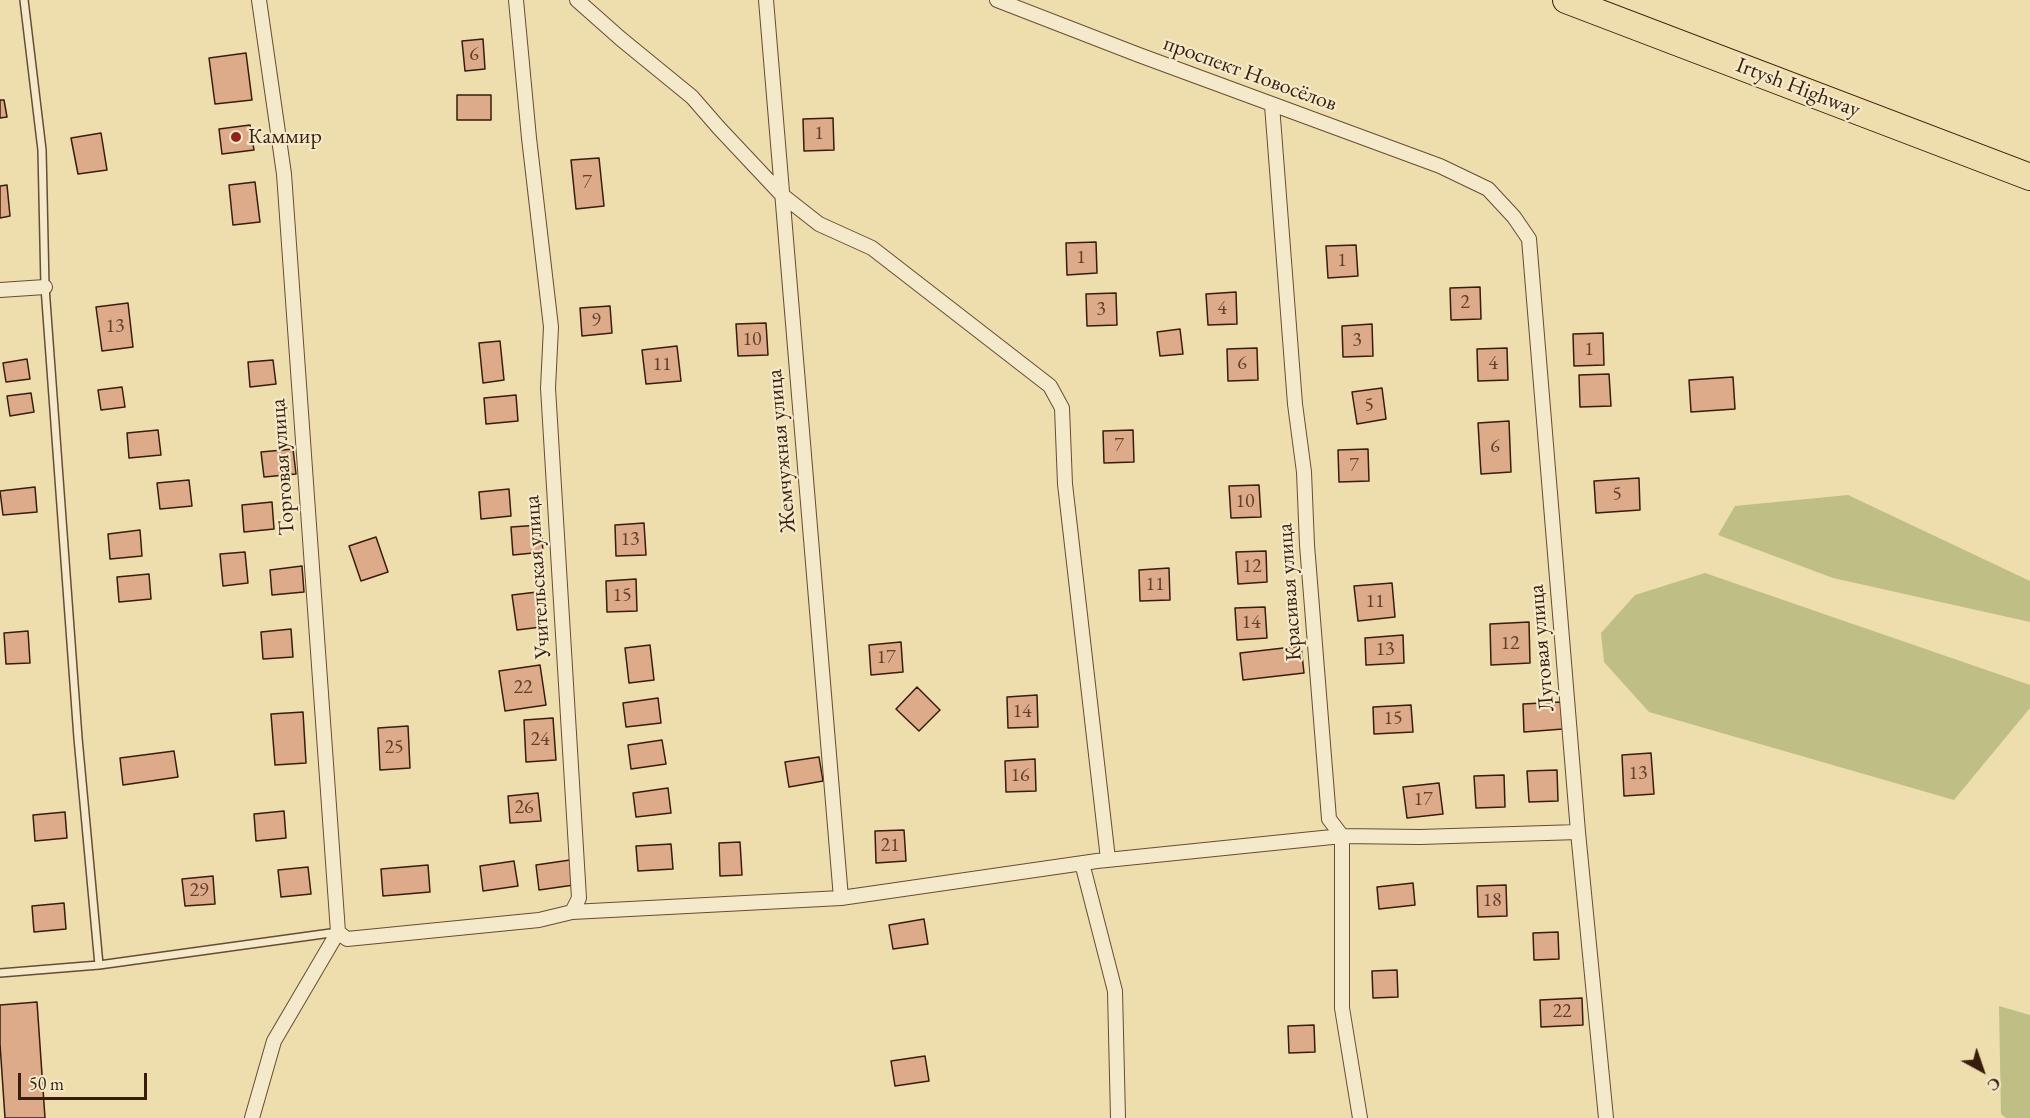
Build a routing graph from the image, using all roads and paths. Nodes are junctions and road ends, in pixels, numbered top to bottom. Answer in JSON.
{"nodes":[{"id":1,"x":24,"y":0,"type":"edge"},
{"id":2,"x":259,"y":0,"type":"edge"},
{"id":3,"x":516,"y":0,"type":"edge"},
{"id":4,"x":577,"y":0,"type":"edge"},
{"id":5,"x":766,"y":0,"type":"edge"},
{"id":6,"x":997,"y":0,"type":"edge"},
{"id":7,"x":1566,"y":0,"type":"edge"},
{"id":8,"x":1272,"y":105,"type":"junction"},
{"id":9,"x":2030,"y":177,"type":"edge"},
{"id":10,"x":1488,"y":189,"type":"joint"},
{"id":11,"x":782,"y":195,"type":"junction"},
{"id":12,"x":45,"y":287,"type":"junction"},
{"id":13,"x":0,"y":290,"type":"edge"},
{"id":14,"x":1578,"y":832,"type":"junction"},
{"id":15,"x":1342,"y":836,"type":"junction"},
{"id":16,"x":1108,"y":860,"type":"junction"},
{"id":17,"x":1082,"y":863,"type":"junction"},
{"id":18,"x":841,"y":898,"type":"junction"},
{"id":19,"x":573,"y":912,"type":"junction"},
{"id":20,"x":338,"y":932,"type":"junction"},
{"id":21,"x":99,"y":965,"type":"junction"},
{"id":22,"x":0,"y":973,"type":"edge"},
{"id":23,"x":252,"y":1118,"type":"edge"},
{"id":24,"x":1118,"y":1118,"type":"edge"},
{"id":25,"x":1360,"y":1118,"type":"edge"},
{"id":26,"x":1606,"y":1118,"type":"edge"}],
"edges":[{"from":1,"to":12,"type":"lane"},
{"from":2,"to":20,"type":"street","name":"Торговая улица"},
{"from":3,"to":19,"type":"street","name":"Учительская улица"},
{"from":4,"to":11,"type":"street"},
{"from":5,"to":11,"type":"street","name":"Жемчужная улица"},
{"from":6,"to":8,"type":"street","name":"проспект Новосёлов"},
{"from":7,"to":9,"type":"highway","name":"Irtysh Highway"},
{"from":8,"to":10,"type":"street","name":"проспект Новосёлов"},
{"from":8,"to":15,"type":"street","name":"Красивая улица"},
{"from":10,"to":14,"type":"street","name":"Луговая улица"},
{"from":11,"to":16,"type":"street"},
{"from":11,"to":18,"type":"street","name":"Жемчужная улица"},
{"from":12,"to":13,"type":"street"},
{"from":12,"to":21,"type":"lane"},
{"from":14,"to":15,"type":"street"},
{"from":14,"to":26,"type":"street","name":"Луговая улица"},
{"from":15,"to":16,"type":"street"},
{"from":15,"to":25,"type":"street"},
{"from":16,"to":17,"type":"street"},
{"from":17,"to":18,"type":"street"},
{"from":17,"to":24,"type":"street"},
{"from":18,"to":19,"type":"street"},
{"from":19,"to":20,"type":"street"},
{"from":20,"to":21,"type":"lane"},
{"from":20,"to":23,"type":"street"},
{"from":21,"to":22,"type":"lane"}]}
